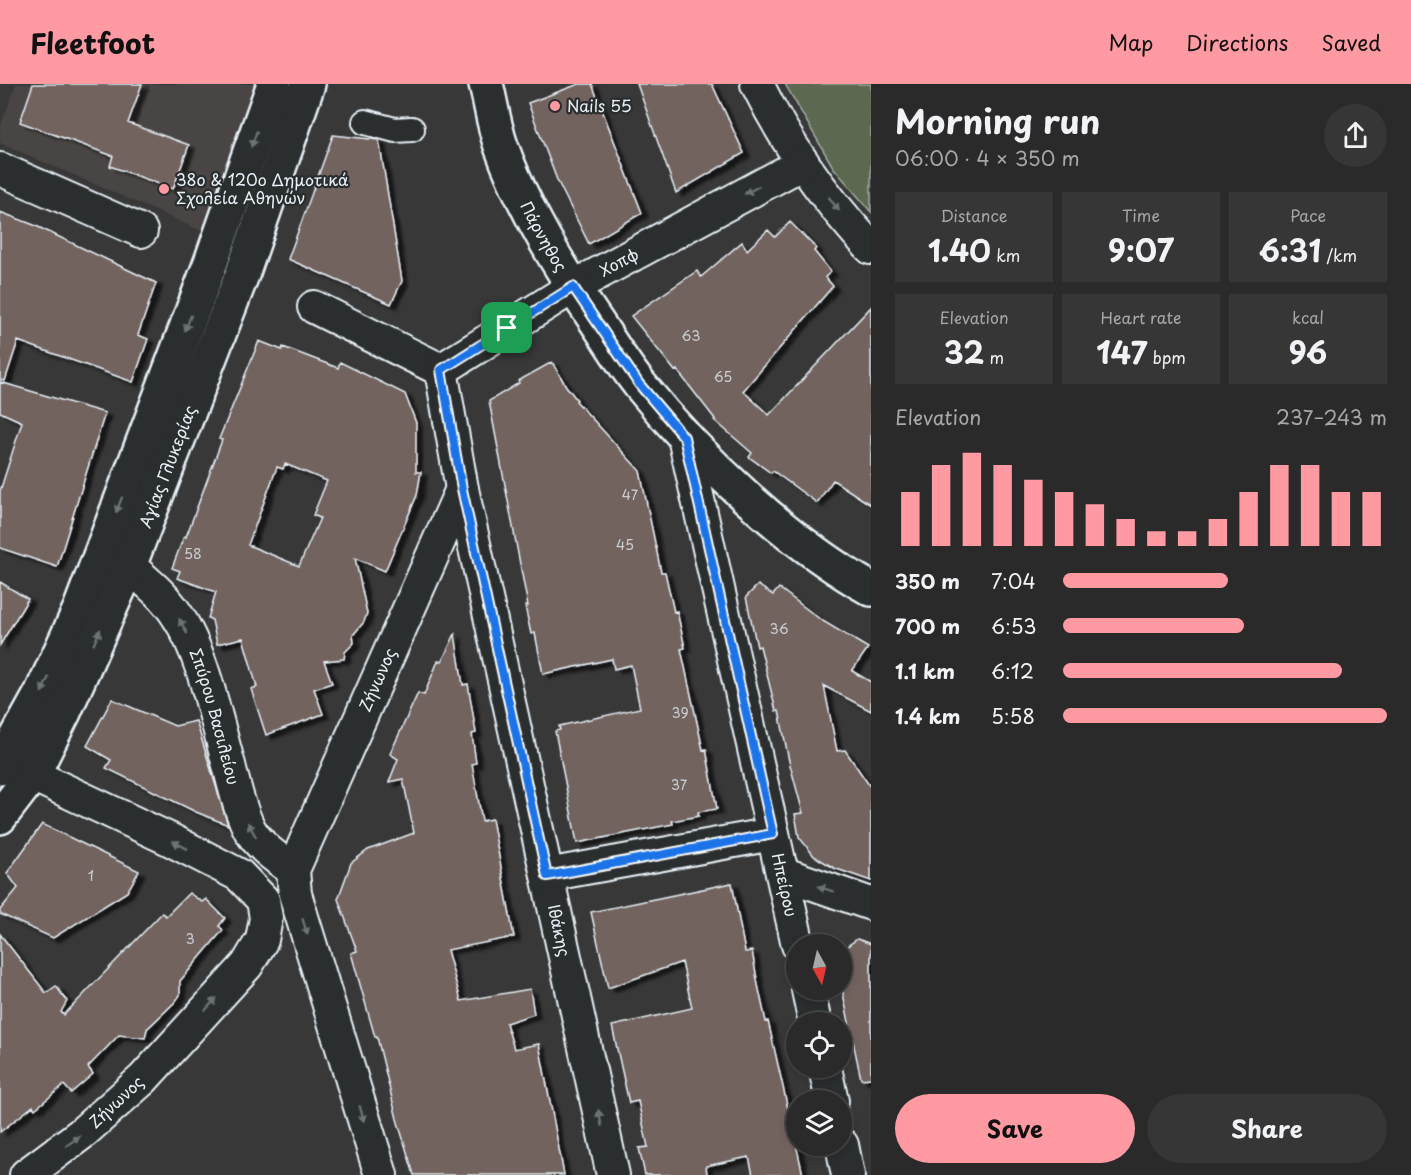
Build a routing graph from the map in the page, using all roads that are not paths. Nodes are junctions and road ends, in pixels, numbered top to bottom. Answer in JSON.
{"nodes":[{"id":1,"x":274,"y":84,"type":"edge"},
{"id":2,"x":486,"y":84,"type":"edge"},
{"id":3,"x":758,"y":84,"type":"edge"},
{"id":4,"x":305,"y":92,"type":"edge"},
{"id":5,"x":365,"y":122,"type":"dead end"},
{"id":6,"x":412,"y":129,"type":"dead end"},
{"id":7,"x":803,"y":162,"type":"junction"},
{"id":8,"x":0,"y":169,"type":"edge"},
{"id":9,"x":141,"y":231,"type":"dead end"},
{"id":10,"x":871,"y":248,"type":"edge"},
{"id":11,"x":573,"y":287,"type":"junction"},
{"id":12,"x":314,"y":308,"type":"dead end"},
{"id":13,"x":441,"y":370,"type":"junction"},
{"id":14,"x":684,"y":437,"type":"junction"},
{"id":15,"x":462,"y":489,"type":"junction"},
{"id":16,"x":129,"y":566,"type":"junction"},
{"id":17,"x":871,"y":589,"type":"edge"},
{"id":18,"x":9,"y":766,"type":"edge"},
{"id":19,"x":0,"y":817,"type":"edge"},
{"id":20,"x":773,"y":834,"type":"junction"},
{"id":21,"x":293,"y":870,"type":"junction"},
{"id":22,"x":782,"y":873,"type":"junction"},
{"id":23,"x":547,"y":876,"type":"junction"},
{"id":24,"x":871,"y":904,"type":"edge"},
{"id":25,"x":796,"y":934,"type":"edge"},
{"id":26,"x":844,"y":1156,"type":"edge"},
{"id":27,"x":26,"y":1175,"type":"edge"},
{"id":28,"x":381,"y":1175,"type":"edge"},
{"id":29,"x":613,"y":1175,"type":"edge"},
{"id":30,"x":848,"y":1175,"type":"edge"}],
"edges":[{"from":1,"to":18,"type":"street","name":"Αγίας Γλυκερίας","one_way":true},
{"from":2,"to":11,"type":"street","name":"Πάρνηθος"},
{"from":3,"to":7,"type":"street"},
{"from":4,"to":16,"type":"street","name":"Αγίας Γλυκερίας"},
{"from":5,"to":6,"type":"street"},
{"from":7,"to":10,"type":"street","one_way":true},
{"from":7,"to":11,"type":"street","name":"Χοπφ","one_way":true},
{"from":8,"to":9,"type":"street"},
{"from":11,"to":13,"type":"street","name":"Χοπφ"},
{"from":11,"to":14,"type":"street","name":"Πάρνηθος"},
{"from":12,"to":13,"type":"street"},
{"from":13,"to":15,"type":"street","name":"Ιθάκης"},
{"from":14,"to":17,"type":"street","name":"Πάρνηθος"},
{"from":14,"to":20,"type":"street","name":"Ηπείρου"},
{"from":15,"to":21,"type":"street","name":"Ζήνωνος"},
{"from":15,"to":23,"type":"street","name":"Ιθάκης"},
{"from":18,"to":16,"type":"street","name":"Αγίας Γλυκερίας","one_way":true},
{"from":21,"to":16,"type":"street","name":"Σπύρου Βασιλείου","one_way":true},
{"from":18,"to":19,"type":"street","name":"Αγίας Γλυκερίας"},
{"from":27,"to":18,"type":"street","name":"Ζήνωνος","one_way":true},
{"from":20,"to":22,"type":"street","name":"Ηπείρου"},
{"from":20,"to":23,"type":"street"},
{"from":21,"to":28,"type":"street","one_way":true},
{"from":24,"to":22,"type":"street","one_way":true},
{"from":22,"to":25,"type":"street","name":"Ηπείρου"},
{"from":29,"to":23,"type":"street","name":"Ιθάκης","one_way":true},
{"from":26,"to":30,"type":"street"}]}
